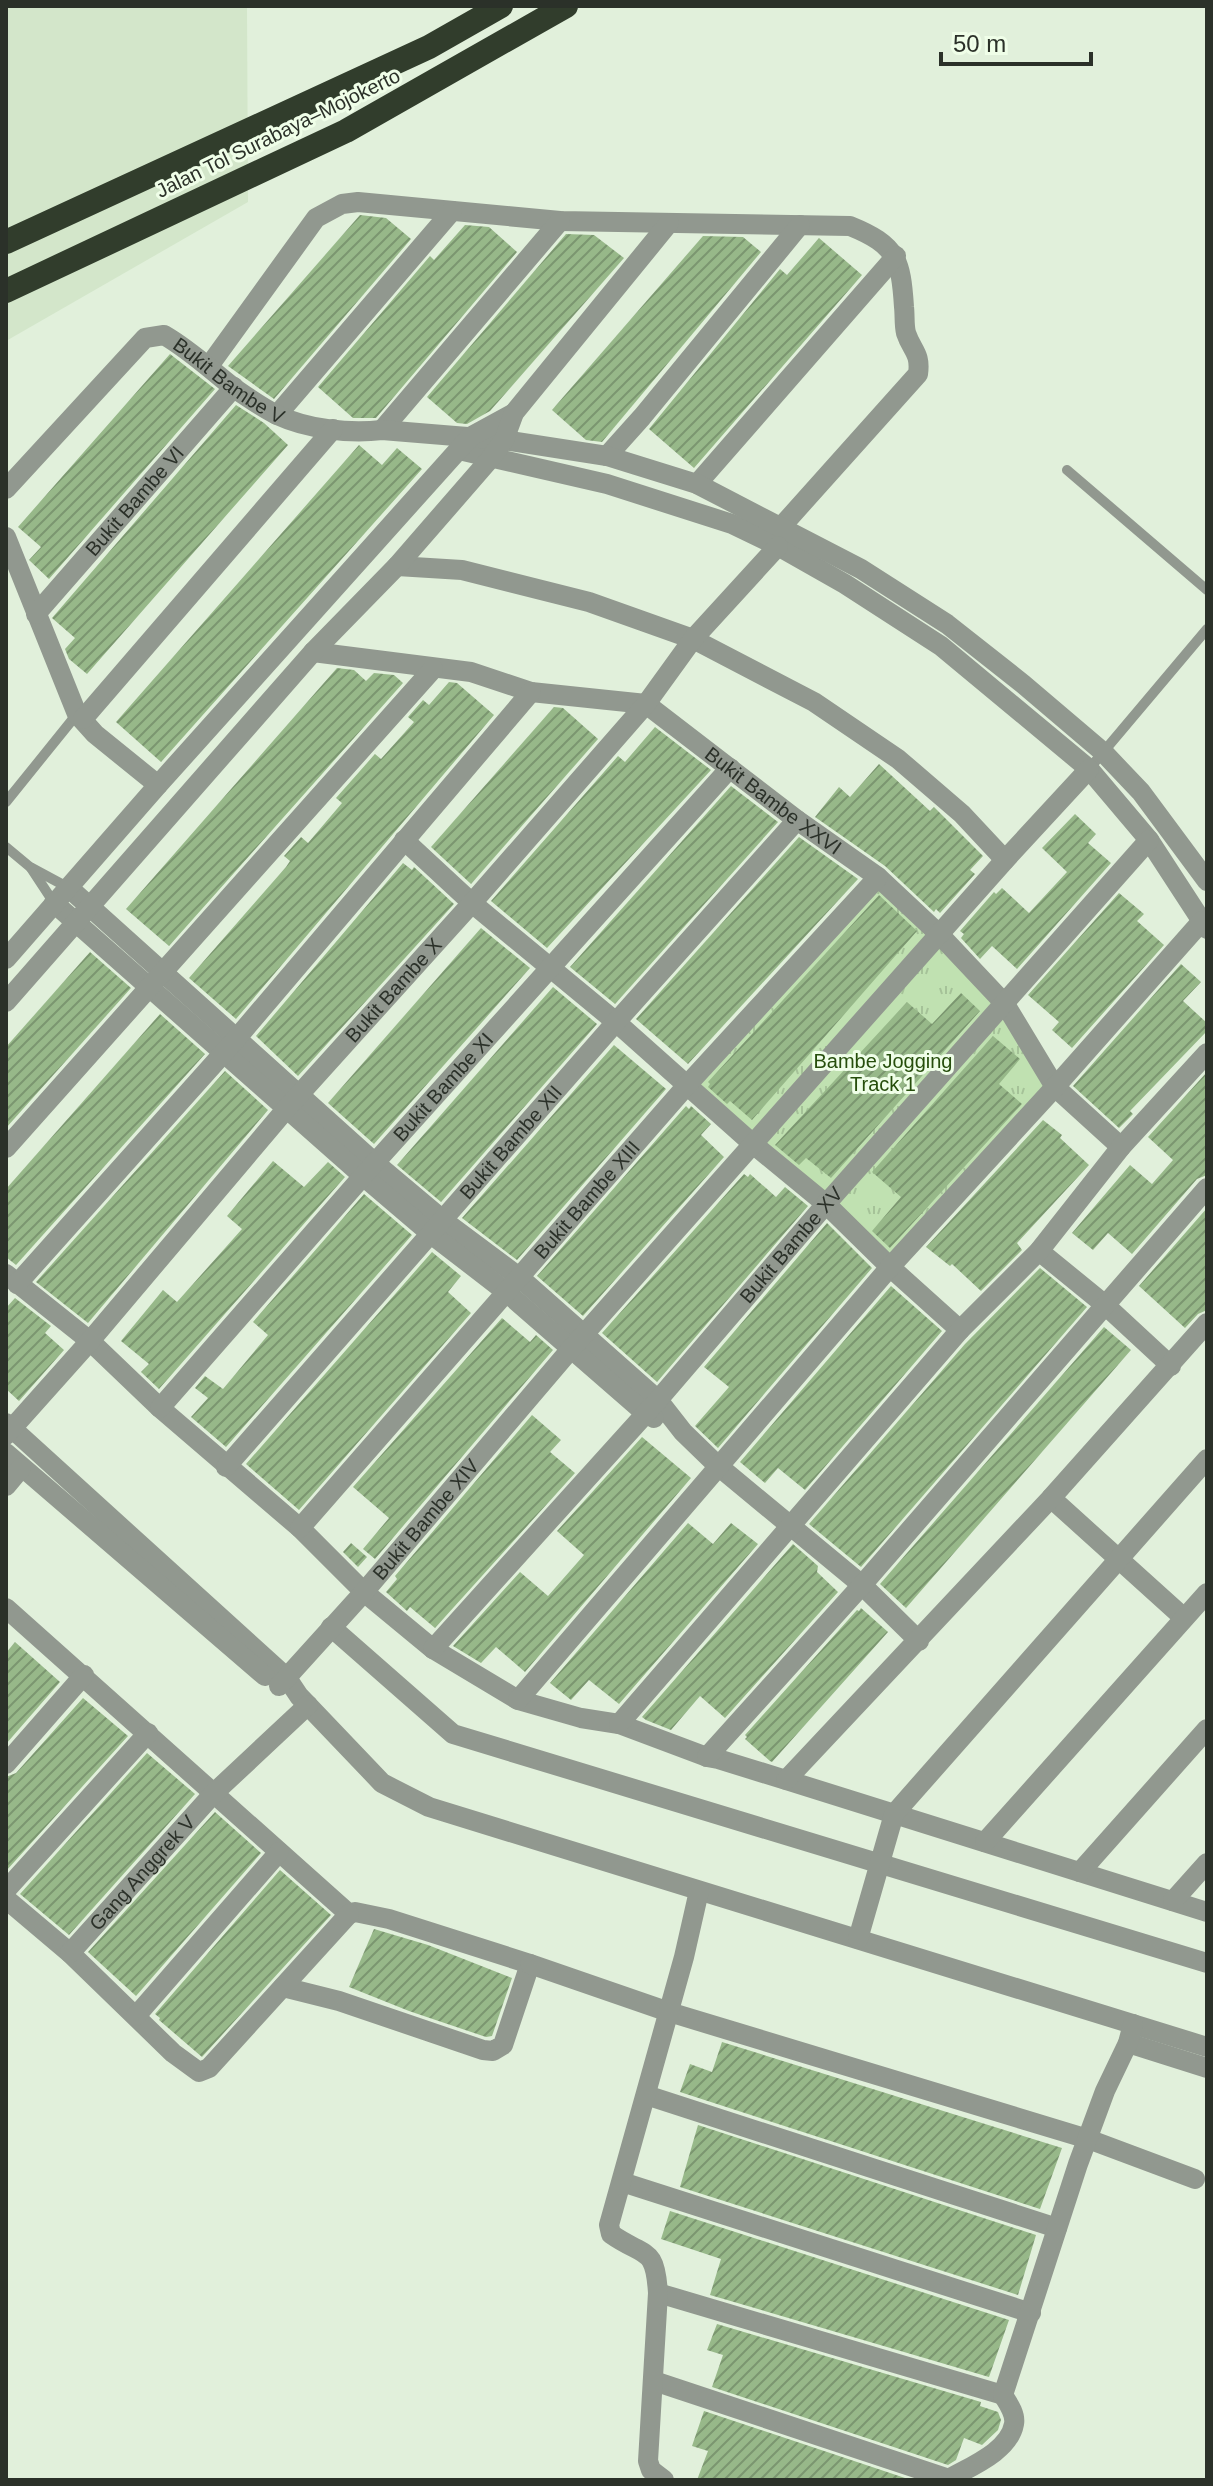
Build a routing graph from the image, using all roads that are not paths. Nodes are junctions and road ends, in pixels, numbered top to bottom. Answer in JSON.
{"nodes":[{"id":1,"x":501,"y":6,"type":"edge"},
{"id":2,"x":566,"y":6,"type":"edge"},
{"id":3,"x":452,"y":211,"type":"junction"},
{"id":4,"x":560,"y":221,"type":"junction"},
{"id":5,"x":669,"y":223,"type":"junction"},
{"id":6,"x":800,"y":225,"type":"junction"},
{"id":7,"x":6,"y":242,"type":"edge"},
{"id":8,"x":896,"y":256,"type":"junction"},
{"id":9,"x":6,"y":291,"type":"edge"},
{"id":10,"x":209,"y":366,"type":"junction"},
{"id":11,"x":234,"y":387,"type":"junction"},
{"id":12,"x":514,"y":413,"type":"junction"},
{"id":13,"x":277,"y":415,"type":"junction"},
{"id":14,"x":333,"y":429,"type":"junction"},
{"id":15,"x":382,"y":430,"type":"junction"},
{"id":16,"x":504,"y":440,"type":"junction"},
{"id":17,"x":464,"y":443,"type":"junction"},
{"id":18,"x":607,"y":456,"type":"junction"},
{"id":19,"x":490,"y":459,"type":"junction"},
{"id":20,"x":1067,"y":470,"type":"dead end"},
{"id":21,"x":697,"y":484,"type":"junction"},
{"id":22,"x":6,"y":489,"type":"edge"},
{"id":23,"x":780,"y":536,"type":"junction"},
{"id":24,"x":6,"y":537,"type":"edge"},
{"id":25,"x":397,"y":566,"type":"junction"},
{"id":26,"x":1207,"y":590,"type":"edge"},
{"id":27,"x":36,"y":614,"type":"junction"},
{"id":28,"x":1207,"y":629,"type":"edge"},
{"id":29,"x":693,"y":639,"type":"junction"},
{"id":30,"x":313,"y":652,"type":"junction"},
{"id":31,"x":433,"y":669,"type":"junction"},
{"id":32,"x":531,"y":692,"type":"junction"},
{"id":33,"x":646,"y":704,"type":"junction"},
{"id":34,"x":80,"y":716,"type":"junction"},
{"id":35,"x":1103,"y":752,"type":"junction"},
{"id":36,"x":730,"y":768,"type":"junction"},
{"id":37,"x":1089,"y":769,"type":"junction"},
{"id":38,"x":158,"y":785,"type":"junction"},
{"id":39,"x":6,"y":802,"type":"edge"},
{"id":40,"x":797,"y":820,"type":"junction"},
{"id":41,"x":404,"y":840,"type":"junction"},
{"id":42,"x":1149,"y":840,"type":"junction"},
{"id":43,"x":6,"y":847,"type":"edge"},
{"id":44,"x":1005,"y":860,"type":"junction"},
{"id":45,"x":30,"y":867,"type":"junction"},
{"id":46,"x":878,"y":877,"type":"junction"},
{"id":47,"x":1207,"y":881,"type":"edge"},
{"id":48,"x":69,"y":888,"type":"junction"},
{"id":49,"x":54,"y":903,"type":"junction"},
{"id":50,"x":472,"y":903,"type":"junction"},
{"id":51,"x":84,"y":915,"type":"junction"},
{"id":52,"x":1204,"y":925,"type":"edge"},
{"id":53,"x":940,"y":935,"type":"junction"},
{"id":54,"x":6,"y":959,"type":"edge"},
{"id":55,"x":550,"y":969,"type":"junction"},
{"id":56,"x":156,"y":979,"type":"junction"},
{"id":57,"x":6,"y":1002,"type":"edge"},
{"id":58,"x":1005,"y":1004,"type":"junction"},
{"id":59,"x":616,"y":1022,"type":"junction"},
{"id":60,"x":230,"y":1045,"type":"junction"},
{"id":61,"x":1207,"y":1053,"type":"edge"},
{"id":62,"x":688,"y":1084,"type":"junction"},
{"id":63,"x":1055,"y":1087,"type":"junction"},
{"id":64,"x":293,"y":1101,"type":"junction"},
{"id":65,"x":753,"y":1144,"type":"junction"},
{"id":66,"x":1121,"y":1147,"type":"junction"},
{"id":67,"x":6,"y":1148,"type":"edge"},
{"id":68,"x":369,"y":1170,"type":"junction"},
{"id":69,"x":1207,"y":1188,"type":"edge"},
{"id":70,"x":826,"y":1204,"type":"junction"},
{"id":71,"x":438,"y":1227,"type":"junction"},
{"id":72,"x":1039,"y":1251,"type":"junction"},
{"id":73,"x":890,"y":1267,"type":"junction"},
{"id":74,"x":11,"y":1279,"type":"edge"},
{"id":75,"x":512,"y":1284,"type":"junction"},
{"id":76,"x":1104,"y":1304,"type":"junction"},
{"id":77,"x":1207,"y":1323,"type":"edge"},
{"id":78,"x":960,"y":1330,"type":"junction"},
{"id":79,"x":90,"y":1341,"type":"junction"},
{"id":80,"x":577,"y":1343,"type":"junction"},
{"id":81,"x":1171,"y":1366,"type":"junction"},
{"id":82,"x":651,"y":1406,"type":"junction"},
{"id":83,"x":160,"y":1408,"type":"junction"},
{"id":84,"x":8,"y":1429,"type":"edge"},
{"id":85,"x":6,"y":1453,"type":"edge"},
{"id":86,"x":1207,"y":1459,"type":"edge"},
{"id":87,"x":717,"y":1465,"type":"junction"},
{"id":88,"x":226,"y":1467,"type":"junction"},
{"id":89,"x":21,"y":1468,"type":"junction"},
{"id":90,"x":6,"y":1486,"type":"edge"},
{"id":91,"x":1051,"y":1498,"type":"junction"},
{"id":92,"x":792,"y":1527,"type":"junction"},
{"id":93,"x":300,"y":1528,"type":"junction"},
{"id":94,"x":1119,"y":1559,"type":"junction"},
{"id":95,"x":862,"y":1585,"type":"junction"},
{"id":96,"x":364,"y":1592,"type":"junction"},
{"id":97,"x":1207,"y":1593,"type":"edge"},
{"id":98,"x":10,"y":1618,"type":"edge"},
{"id":99,"x":1184,"y":1618,"type":"junction"},
{"id":100,"x":331,"y":1627,"type":"junction"},
{"id":101,"x":919,"y":1641,"type":"junction"},
{"id":102,"x":433,"y":1649,"type":"junction"},
{"id":103,"x":84,"y":1675,"type":"junction"},
{"id":104,"x":282,"y":1682,"type":"junction"},
{"id":105,"x":518,"y":1700,"type":"junction"},
{"id":106,"x":304,"y":1701,"type":"junction"},
{"id":107,"x":619,"y":1724,"type":"junction"},
{"id":108,"x":1207,"y":1729,"type":"edge"},
{"id":109,"x":148,"y":1733,"type":"junction"},
{"id":110,"x":707,"y":1757,"type":"junction"},
{"id":111,"x":6,"y":1764,"type":"edge"},
{"id":112,"x":786,"y":1780,"type":"junction"},
{"id":113,"x":214,"y":1793,"type":"junction"},
{"id":114,"x":894,"y":1814,"type":"junction"},
{"id":115,"x":985,"y":1842,"type":"junction"},
{"id":116,"x":279,"y":1852,"type":"junction"},
{"id":117,"x":1207,"y":1863,"type":"edge"},
{"id":118,"x":880,"y":1864,"type":"junction"},
{"id":119,"x":1080,"y":1872,"type":"junction"},
{"id":120,"x":6,"y":1890,"type":"edge"},
{"id":121,"x":699,"y":1891,"type":"junction"},
{"id":122,"x":6,"y":1899,"type":"edge"},
{"id":123,"x":1173,"y":1901,"type":"junction"},
{"id":124,"x":1207,"y":1912,"type":"edge"},
{"id":125,"x":349,"y":1914,"type":"junction"},
{"id":126,"x":858,"y":1939,"type":"junction"},
{"id":127,"x":70,"y":1953,"type":"junction"},
{"id":128,"x":1207,"y":1963,"type":"edge"},
{"id":129,"x":530,"y":1964,"type":"junction"},
{"id":130,"x":283,"y":1987,"type":"junction"},
{"id":131,"x":669,"y":2012,"type":"junction"},
{"id":132,"x":136,"y":2016,"type":"junction"},
{"id":133,"x":1130,"y":2034,"type":"junction"},
{"id":134,"x":1207,"y":2047,"type":"edge"},
{"id":135,"x":1207,"y":2068,"type":"edge"},
{"id":136,"x":646,"y":2095,"type":"junction"},
{"id":137,"x":1088,"y":2139,"type":"junction"},
{"id":138,"x":1195,"y":2179,"type":"dead end"},
{"id":139,"x":622,"y":2182,"type":"junction"},
{"id":140,"x":1057,"y":2228,"type":"junction"},
{"id":141,"x":658,"y":2293,"type":"junction"},
{"id":142,"x":1031,"y":2313,"type":"junction"},
{"id":143,"x":654,"y":2381,"type":"junction"},
{"id":144,"x":1003,"y":2395,"type":"junction"},
{"id":145,"x":948,"y":2479,"type":"edge"},
{"id":146,"x":664,"y":2480,"type":"edge"}],
"edges":[{"from":1,"to":7,"type":"highway","name":"Jalan Tol Surabaya–Mojokerto"},
{"from":2,"to":9,"type":"highway","name":"Jalan Tol Surabaya–Mojokerto"},
{"from":3,"to":4,"type":"street"},
{"from":3,"to":10,"type":"street"},
{"from":3,"to":13,"type":"street"},
{"from":4,"to":5,"type":"street"},
{"from":4,"to":15,"type":"street"},
{"from":5,"to":6,"type":"street"},
{"from":5,"to":12,"type":"street"},
{"from":6,"to":8,"type":"street"},
{"from":6,"to":18,"type":"street"},
{"from":8,"to":21,"type":"street"},
{"from":8,"to":23,"type":"street","name":"Bukit Bambe X"},
{"from":10,"to":11,"type":"street","name":"Bukit Bambe V"},
{"from":10,"to":22,"type":"street","name":"Bukit Bambe V"},
{"from":11,"to":13,"type":"street","name":"Bukit Bambe V"},
{"from":11,"to":27,"type":"street","name":"Bukit Bambe VI"},
{"from":12,"to":16,"type":"street"},
{"from":12,"to":17,"type":"street"},
{"from":13,"to":14,"type":"street","name":"Bukit Bambe V"},
{"from":14,"to":15,"type":"street","name":"Bukit Bambe V"},
{"from":14,"to":34,"type":"street"},
{"from":15,"to":17,"type":"street","name":"Bukit Bambe V"},
{"from":16,"to":17,"type":"street"},
{"from":16,"to":18,"type":"street"},
{"from":16,"to":19,"type":"street"},
{"from":17,"to":19,"type":"street"},
{"from":17,"to":38,"type":"street"},
{"from":18,"to":21,"type":"street"},
{"from":19,"to":23,"type":"street"},
{"from":19,"to":25,"type":"street"},
{"from":20,"to":26,"type":"lane"},
{"from":21,"to":23,"type":"street"},
{"from":23,"to":29,"type":"street","name":"Bukit Bambe X"},
{"from":23,"to":35,"type":"street"},
{"from":23,"to":37,"type":"street"},
{"from":24,"to":27,"type":"street"},
{"from":25,"to":29,"type":"street"},
{"from":25,"to":30,"type":"street"},
{"from":27,"to":34,"type":"street"},
{"from":28,"to":35,"type":"lane"},
{"from":29,"to":33,"type":"street","name":"Bukit Bambe X"},
{"from":29,"to":44,"type":"street"},
{"from":30,"to":31,"type":"street"},
{"from":30,"to":51,"type":"street"},
{"from":31,"to":32,"type":"street"},
{"from":31,"to":56,"type":"street"},
{"from":32,"to":33,"type":"street"},
{"from":32,"to":41,"type":"street"},
{"from":33,"to":36,"type":"street","name":"Bukit Bambe XXVI"},
{"from":33,"to":50,"type":"street","name":"Bukit Bambe X"},
{"from":34,"to":38,"type":"street"},
{"from":34,"to":39,"type":"lane"},
{"from":35,"to":37,"type":"lane"},
{"from":35,"to":47,"type":"street"},
{"from":36,"to":40,"type":"street","name":"Bukit Bambe XXVI"},
{"from":36,"to":55,"type":"street","name":"Bukit Bambe XI"},
{"from":37,"to":42,"type":"street"},
{"from":37,"to":44,"type":"street","name":"Bukit Bambe XIV"},
{"from":38,"to":48,"type":"street"},
{"from":40,"to":46,"type":"street","name":"Bukit Bambe XXVI"},
{"from":40,"to":59,"type":"street","name":"Bukit Bambe XII"},
{"from":41,"to":50,"type":"street"},
{"from":41,"to":60,"type":"street"},
{"from":42,"to":52,"type":"street"},
{"from":42,"to":58,"type":"street","name":"Bukit Bambe XV"},
{"from":43,"to":45,"type":"lane"},
{"from":44,"to":53,"type":"street","name":"Bukit Bambe XIV"},
{"from":45,"to":48,"type":"lane"},
{"from":45,"to":49,"type":"lane"},
{"from":46,"to":53,"type":"street","name":"Bukit Bambe XXVI"},
{"from":46,"to":62,"type":"street","name":"Bukit Bambe XIII"},
{"from":48,"to":49,"type":"street"},
{"from":48,"to":51,"type":"street"},
{"from":49,"to":51,"type":"street"},
{"from":49,"to":54,"type":"street"},
{"from":50,"to":55,"type":"street"},
{"from":50,"to":64,"type":"street","name":"Bukit Bambe X"},
{"from":51,"to":56,"type":"street"},
{"from":51,"to":57,"type":"street"},
{"from":52,"to":63,"type":"street"},
{"from":53,"to":58,"type":"street","name":"Bukit Bambe XXVI"},
{"from":53,"to":65,"type":"street","name":"Bukit Bambe XIV"},
{"from":55,"to":59,"type":"street"},
{"from":55,"to":68,"type":"street","name":"Bukit Bambe XI"},
{"from":56,"to":60,"type":"street"},
{"from":56,"to":67,"type":"street"},
{"from":58,"to":63,"type":"street","name":"Bukit Bambe XXVI"},
{"from":58,"to":70,"type":"street","name":"Bukit Bambe XV"},
{"from":59,"to":62,"type":"street"},
{"from":59,"to":71,"type":"street","name":"Bukit Bambe XII"},
{"from":60,"to":64,"type":"street"},
{"from":60,"to":74,"type":"street"},
{"from":61,"to":66,"type":"street"},
{"from":62,"to":65,"type":"street"},
{"from":62,"to":75,"type":"street","name":"Bukit Bambe XIII"},
{"from":63,"to":66,"type":"street","name":"Bukit Bambe XXVI"},
{"from":63,"to":73,"type":"street"},
{"from":64,"to":68,"type":"street"},
{"from":64,"to":79,"type":"street","name":"Bukit Bambe X"},
{"from":65,"to":70,"type":"street"},
{"from":65,"to":80,"type":"street","name":"Bukit Bambe XIV"},
{"from":66,"to":72,"type":"street"},
{"from":68,"to":71,"type":"street"},
{"from":68,"to":83,"type":"street","name":"Bukit Bambe XI"},
{"from":69,"to":76,"type":"street"},
{"from":70,"to":73,"type":"street"},
{"from":70,"to":82,"type":"street","name":"Bukit Bambe XV"},
{"from":71,"to":75,"type":"street"},
{"from":71,"to":88,"type":"street","name":"Bukit Bambe XII"},
{"from":72,"to":76,"type":"street"},
{"from":72,"to":78,"type":"street"},
{"from":73,"to":78,"type":"street"},
{"from":73,"to":87,"type":"street"},
{"from":74,"to":79,"type":"street"},
{"from":75,"to":80,"type":"street"},
{"from":75,"to":93,"type":"street","name":"Bukit Bambe XIII"},
{"from":76,"to":81,"type":"street"},
{"from":76,"to":95,"type":"street"},
{"from":77,"to":81,"type":"street"},
{"from":78,"to":92,"type":"street"},
{"from":79,"to":83,"type":"street"},
{"from":79,"to":84,"type":"street","name":"Bukit Bambe X"},
{"from":80,"to":82,"type":"street"},
{"from":80,"to":96,"type":"street","name":"Bukit Bambe XIV"},
{"from":81,"to":91,"type":"street"},
{"from":82,"to":87,"type":"street"},
{"from":82,"to":102,"type":"street","name":"Bukit Bambe XV"},
{"from":83,"to":88,"type":"street"},
{"from":84,"to":104,"type":"street"},
{"from":85,"to":89,"type":"street"},
{"from":86,"to":94,"type":"street"},
{"from":87,"to":92,"type":"street"},
{"from":87,"to":105,"type":"street"},
{"from":88,"to":93,"type":"street"},
{"from":89,"to":90,"type":"street"},
{"from":89,"to":104,"type":"street"},
{"from":91,"to":94,"type":"street"},
{"from":91,"to":101,"type":"street"},
{"from":92,"to":95,"type":"street"},
{"from":92,"to":107,"type":"street"},
{"from":93,"to":96,"type":"street"},
{"from":94,"to":99,"type":"street"},
{"from":94,"to":114,"type":"street"},
{"from":95,"to":101,"type":"street"},
{"from":95,"to":110,"type":"street"},
{"from":96,"to":100,"type":"street","name":"Bukit Bambe XIV"},
{"from":96,"to":102,"type":"street"},
{"from":97,"to":99,"type":"street"},
{"from":98,"to":103,"type":"street"},
{"from":99,"to":115,"type":"street"},
{"from":100,"to":104,"type":"street","name":"Bukit Bambe XIV"},
{"from":100,"to":118,"type":"street"},
{"from":101,"to":112,"type":"street"},
{"from":102,"to":105,"type":"street"},
{"from":103,"to":109,"type":"street"},
{"from":103,"to":111,"type":"street"},
{"from":104,"to":106,"type":"street"},
{"from":105,"to":107,"type":"street"},
{"from":106,"to":113,"type":"street","name":"Gang Anggrek V"},
{"from":106,"to":121,"type":"street"},
{"from":107,"to":110,"type":"street"},
{"from":108,"to":119,"type":"street"},
{"from":109,"to":113,"type":"street"},
{"from":109,"to":120,"type":"street"},
{"from":110,"to":112,"type":"street"},
{"from":112,"to":114,"type":"street"},
{"from":113,"to":116,"type":"street"},
{"from":113,"to":127,"type":"street","name":"Gang Anggrek V"},
{"from":114,"to":115,"type":"street"},
{"from":114,"to":118,"type":"street"},
{"from":115,"to":119,"type":"street"},
{"from":116,"to":125,"type":"street"},
{"from":116,"to":132,"type":"street"},
{"from":117,"to":123,"type":"street"},
{"from":118,"to":126,"type":"street"},
{"from":118,"to":128,"type":"street"},
{"from":119,"to":123,"type":"street"},
{"from":121,"to":126,"type":"street"},
{"from":121,"to":131,"type":"street"},
{"from":122,"to":127,"type":"street"},
{"from":123,"to":124,"type":"street"},
{"from":125,"to":129,"type":"street"},
{"from":125,"to":130,"type":"street"},
{"from":126,"to":133,"type":"street"},
{"from":127,"to":132,"type":"street"},
{"from":129,"to":130,"type":"street"},
{"from":129,"to":131,"type":"street"},
{"from":130,"to":132,"type":"street"},
{"from":131,"to":136,"type":"street"},
{"from":131,"to":137,"type":"street"},
{"from":133,"to":134,"type":"street"},
{"from":133,"to":135,"type":"street"},
{"from":133,"to":137,"type":"street"},
{"from":136,"to":139,"type":"street"},
{"from":136,"to":140,"type":"street"},
{"from":137,"to":138,"type":"street"},
{"from":137,"to":140,"type":"street"},
{"from":139,"to":141,"type":"street"},
{"from":139,"to":142,"type":"street"},
{"from":140,"to":142,"type":"street"},
{"from":141,"to":143,"type":"street"},
{"from":141,"to":144,"type":"street"},
{"from":142,"to":144,"type":"street"},
{"from":143,"to":145,"type":"street"},
{"from":143,"to":146,"type":"street"},
{"from":144,"to":145,"type":"street"}]}
